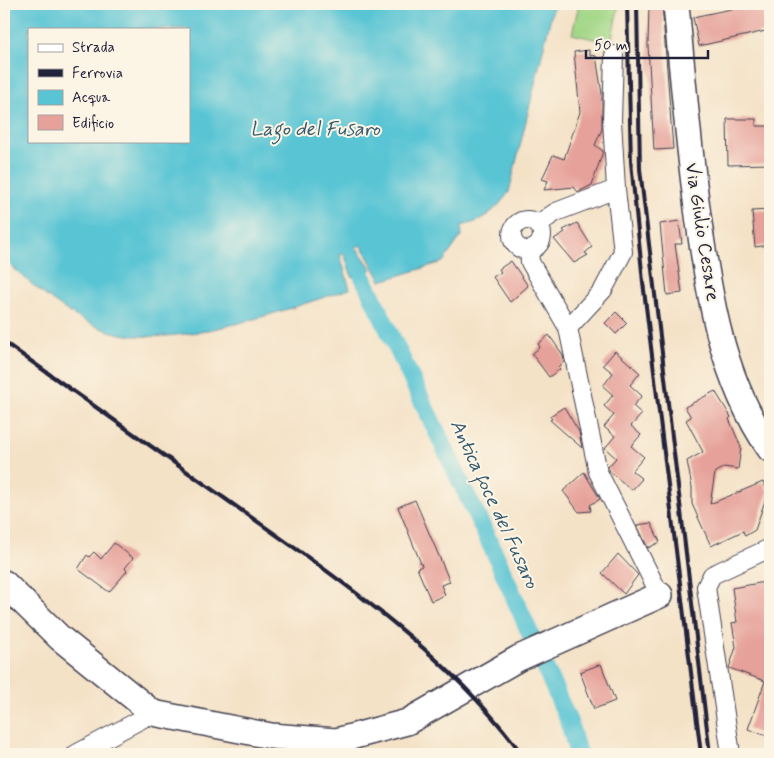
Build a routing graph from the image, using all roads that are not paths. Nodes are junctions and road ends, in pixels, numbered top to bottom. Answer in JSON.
{"nodes":[{"id":1,"x":676,"y":4,"type":"edge"},
{"id":2,"x":614,"y":55,"type":"dead end"},
{"id":3,"x":616,"y":189,"type":"junction"},
{"id":4,"x":538,"y":224,"type":"junction"},
{"id":5,"x":529,"y":250,"type":"junction"},
{"id":6,"x":568,"y":328,"type":"junction"},
{"id":7,"x":770,"y":449,"type":"edge"},
{"id":8,"x":770,"y":548,"type":"edge"},
{"id":9,"x":4,"y":583,"type":"edge"},
{"id":10,"x":660,"y":596,"type":"joint"},
{"id":11,"x":153,"y":713,"type":"junction"},
{"id":12,"x":76,"y":754,"type":"edge"},
{"id":13,"x":731,"y":754,"type":"edge"}],
"edges":[{"from":1,"to":7,"type":"street","name":"Via Giulio Cesare"},
{"from":2,"to":3,"type":"street"},
{"from":3,"to":4,"type":"street"},
{"from":3,"to":6,"type":"street"},
{"from":4,"to":5,"type":"street"},
{"from":4,"to":5,"type":"street"},
{"from":5,"to":6,"type":"street"},
{"from":6,"to":10,"type":"street"},
{"from":8,"to":13,"type":"street"},
{"from":9,"to":11,"type":"street"},
{"from":10,"to":11,"type":"street"},
{"from":11,"to":12,"type":"street"}]}
